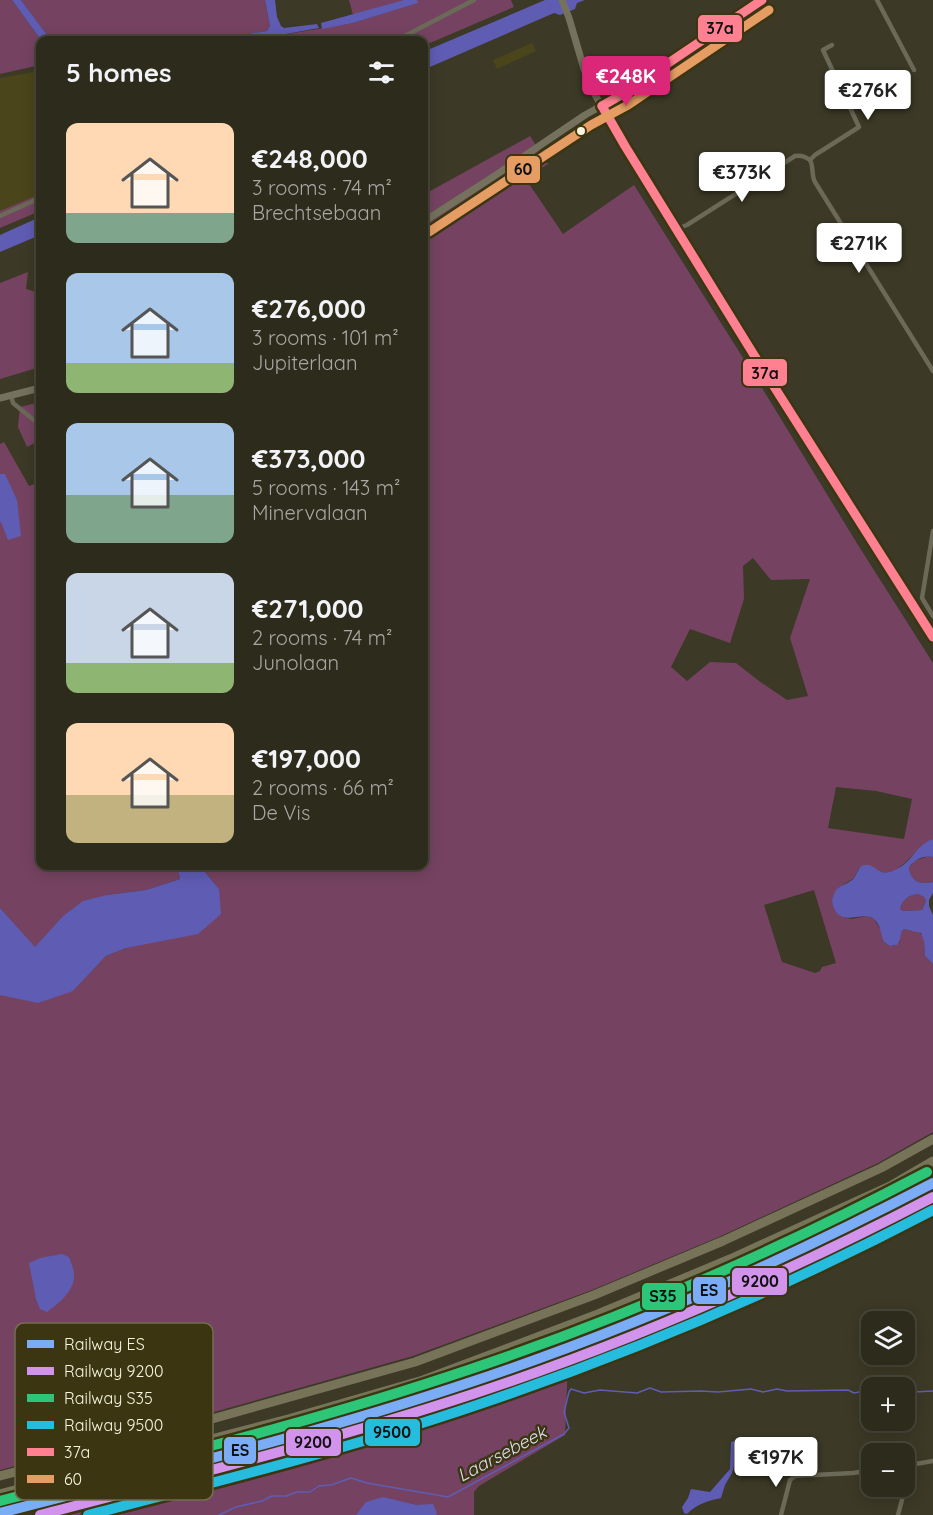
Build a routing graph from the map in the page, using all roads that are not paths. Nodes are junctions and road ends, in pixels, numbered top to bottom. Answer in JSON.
{"nodes":[{"id":1,"x":474,"y":0,"type":"edge"},
{"id":2,"x":562,"y":0,"type":"edge"},
{"id":3,"x":762,"y":0,"type":"edge"},
{"id":4,"x":877,"y":0,"type":"edge"},
{"id":5,"x":405,"y":36,"type":"edge"},
{"id":6,"x":832,"y":45,"type":"dead end"},
{"id":7,"x":914,"y":70,"type":"dead end"},
{"id":8,"x":602,"y":106,"type":"junction"},
{"id":9,"x":810,"y":160,"type":"junction"},
{"id":10,"x":36,"y":200,"type":"edge"},
{"id":11,"x":0,"y":216,"type":"edge"},
{"id":12,"x":428,"y":219,"type":"edge"},
{"id":13,"x":676,"y":229,"type":"junction"},
{"id":14,"x":933,"y":371,"type":"edge"},
{"id":15,"x":36,"y":389,"type":"edge"},
{"id":16,"x":11,"y":394,"type":"junction"},
{"id":17,"x":0,"y":398,"type":"edge"},
{"id":18,"x":36,"y":422,"type":"edge"},
{"id":19,"x":933,"y":531,"type":"edge"},
{"id":20,"x":933,"y":616,"type":"edge"},
{"id":21,"x":933,"y":637,"type":"edge"},
{"id":22,"x":933,"y":1138,"type":"edge"},
{"id":23,"x":933,"y":1161,"type":"edge"},
{"id":24,"x":213,"y":1419,"type":"edge"},
{"id":25,"x":213,"y":1439,"type":"edge"},
{"id":26,"x":748,"y":1447,"type":"dead end"},
{"id":27,"x":933,"y":1461,"type":"edge"},
{"id":28,"x":915,"y":1464,"type":"edge"},
{"id":29,"x":861,"y":1471,"type":"edge"},
{"id":30,"x":15,"y":1472,"type":"edge"},
{"id":31,"x":0,"y":1476,"type":"edge"},
{"id":32,"x":795,"y":1476,"type":"junction"},
{"id":33,"x":15,"y":1490,"type":"edge"},
{"id":34,"x":0,"y":1494,"type":"edge"},
{"id":35,"x":903,"y":1497,"type":"edge"},
{"id":36,"x":781,"y":1515,"type":"edge"},
{"id":37,"x":898,"y":1515,"type":"edge"}],
"edges":[{"from":1,"to":5,"type":"street"},
{"from":2,"to":8,"type":"main road"},
{"from":3,"to":8,"type":"main road"},
{"from":4,"to":7,"type":"street"},
{"from":6,"to":9,"type":"street"},
{"from":8,"to":12,"type":"main road"},
{"from":8,"to":13,"type":"main road"},
{"from":9,"to":13,"type":"street"},
{"from":9,"to":14,"type":"street"},
{"from":10,"to":11,"type":"street"},
{"from":13,"to":21,"type":"main road"},
{"from":15,"to":16,"type":"main road"},
{"from":16,"to":17,"type":"main road"},
{"from":16,"to":18,"type":"street"},
{"from":19,"to":20,"type":"street"},
{"from":22,"to":24,"type":"highway"},
{"from":23,"to":25,"type":"highway"},
{"from":26,"to":32,"type":"street"},
{"from":27,"to":28,"type":"street"},
{"from":29,"to":32,"type":"street"},
{"from":30,"to":31,"type":"highway"},
{"from":32,"to":36,"type":"street"},
{"from":33,"to":34,"type":"highway"},
{"from":35,"to":37,"type":"street"}]}
